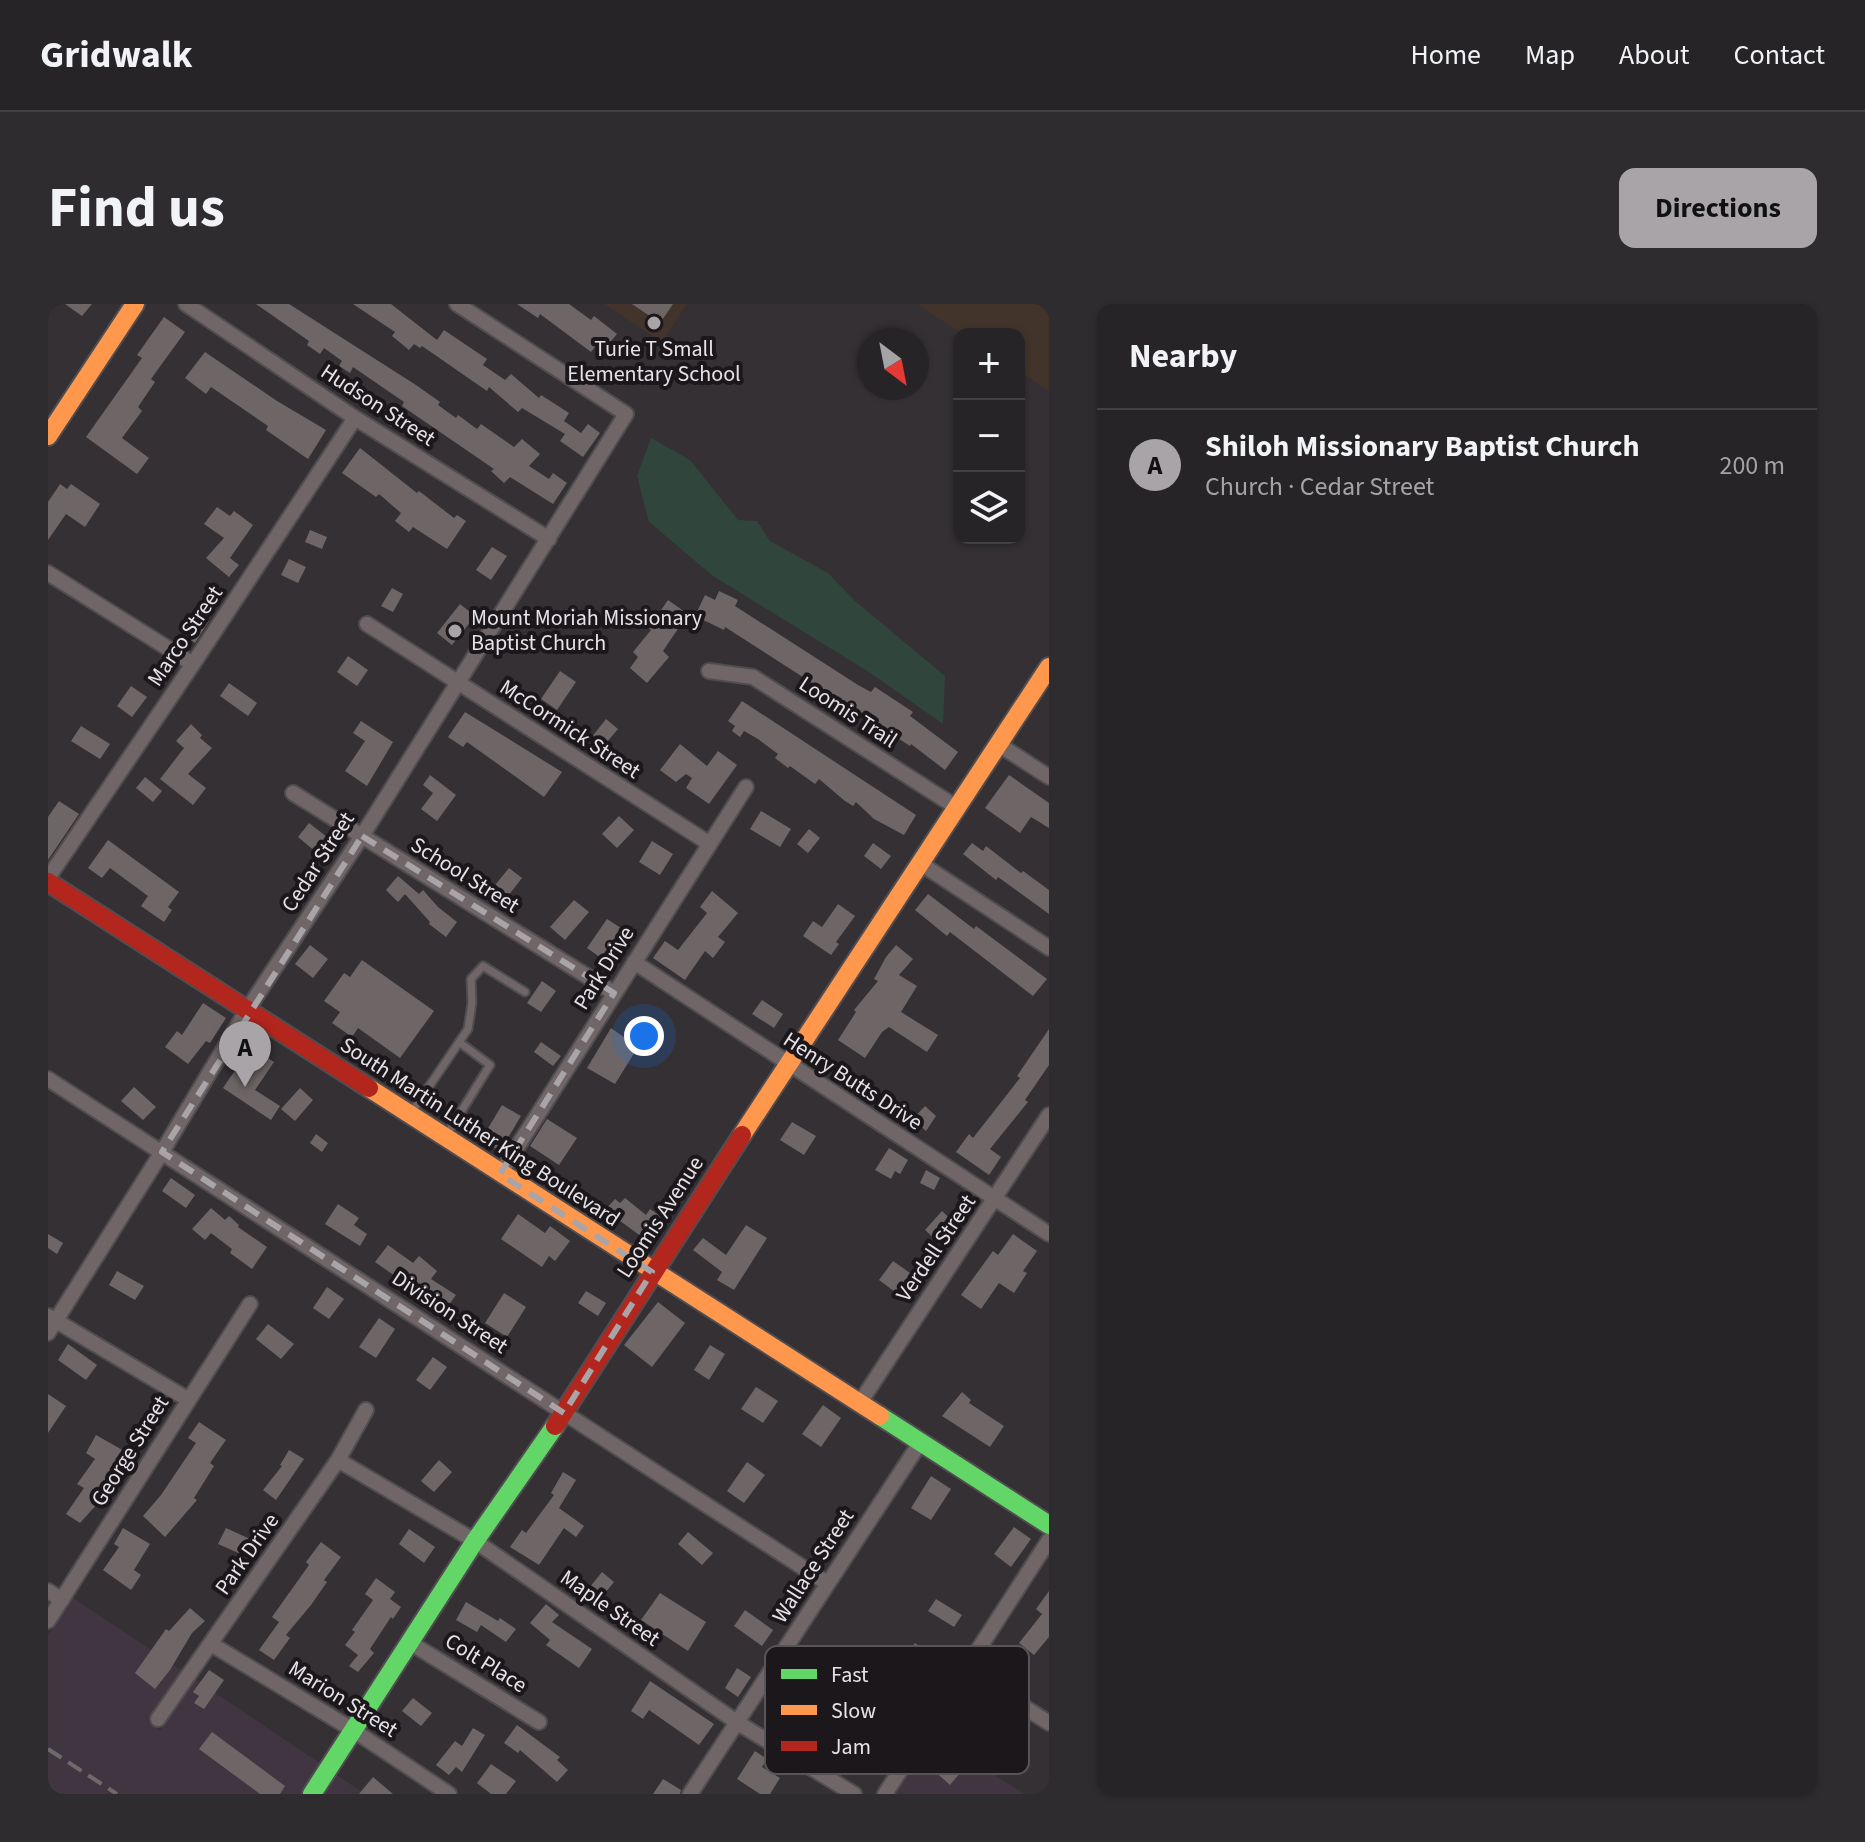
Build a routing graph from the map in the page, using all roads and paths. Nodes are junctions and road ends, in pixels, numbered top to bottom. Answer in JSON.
{"nodes":[{"id":1,"x":135,"y":304,"type":"edge"},
{"id":2,"x":186,"y":304,"type":"edge"},
{"id":3,"x":457,"y":304,"type":"edge"},
{"id":4,"x":355,"y":418,"type":"junction"},
{"id":5,"x":48,"y":436,"type":"edge"},
{"id":6,"x":549,"y":539,"type":"junction"},
{"id":7,"x":48,"y":573,"type":"edge"},
{"id":8,"x":367,"y":624,"type":"dead end"},
{"id":9,"x":193,"y":664,"type":"junction"},
{"id":10,"x":1049,"y":667,"type":"edge"},
{"id":11,"x":709,"y":671,"type":"dead end"},
{"id":12,"x":456,"y":682,"type":"junction"},
{"id":13,"x":998,"y":744,"type":"junction"},
{"id":14,"x":1049,"y":777,"type":"edge"},
{"id":15,"x":746,"y":787,"type":"dead end"},
{"id":16,"x":293,"y":793,"type":"dead end"},
{"id":17,"x":956,"y":807,"type":"junction"},
{"id":18,"x":362,"y":836,"type":"junction"},
{"id":19,"x":710,"y":844,"type":"junction"},
{"id":20,"x":920,"y":863,"type":"junction"},
{"id":21,"x":48,"y":880,"type":"edge"},
{"id":22,"x":1049,"y":948,"type":"edge"},
{"id":23,"x":634,"y":962,"type":"junction"},
{"id":24,"x":525,"y":992,"type":"dead end"},
{"id":25,"x":614,"y":993,"type":"junction"},
{"id":26,"x":247,"y":1010,"type":"junction"},
{"id":27,"x":459,"y":1042,"type":"junction"},
{"id":28,"x":788,"y":1064,"type":"junction"},
{"id":29,"x":48,"y":1079,"type":"edge"},
{"id":30,"x":410,"y":1115,"type":"junction"},
{"id":31,"x":1049,"y":1115,"type":"edge"},
{"id":32,"x":445,"y":1138,"type":"junction"},
{"id":33,"x":162,"y":1152,"type":"junction"},
{"id":34,"x":500,"y":1174,"type":"junction"},
{"id":35,"x":994,"y":1199,"type":"junction"},
{"id":36,"x":1049,"y":1234,"type":"edge"},
{"id":37,"x":652,"y":1272,"type":"junction"},
{"id":38,"x":250,"y":1304,"type":"dead end"},
{"id":39,"x":51,"y":1323,"type":"edge"},
{"id":40,"x":189,"y":1400,"type":"junction"},
{"id":41,"x":859,"y":1404,"type":"junction"},
{"id":42,"x":366,"y":1410,"type":"dead end"},
{"id":43,"x":564,"y":1413,"type":"junction"},
{"id":44,"x":920,"y":1443,"type":"junction"},
{"id":45,"x":338,"y":1460,"type":"junction"},
{"id":46,"x":1049,"y":1525,"type":"edge"},
{"id":47,"x":1049,"y":1540,"type":"edge"},
{"id":48,"x":475,"y":1541,"type":"junction"},
{"id":49,"x":827,"y":1583,"type":"junction"},
{"id":50,"x":48,"y":1591,"type":"edge"},
{"id":51,"x":62,"y":1600,"type":"junction"},
{"id":52,"x":48,"y":1621,"type":"edge"},
{"id":53,"x":409,"y":1642,"type":"junction"},
{"id":54,"x":211,"y":1644,"type":"junction"},
{"id":55,"x":787,"y":1646,"type":"edge"},
{"id":56,"x":980,"y":1646,"type":"edge"},
{"id":57,"x":765,"y":1681,"type":"edge"},
{"id":58,"x":1029,"y":1710,"type":"edge"},
{"id":59,"x":158,"y":1719,"type":"dead end"},
{"id":60,"x":539,"y":1722,"type":"dead end"},
{"id":61,"x":738,"y":1723,"type":"junction"},
{"id":62,"x":1049,"y":1723,"type":"edge"},
{"id":63,"x":353,"y":1730,"type":"junction"},
{"id":64,"x":765,"y":1740,"type":"edge"},
{"id":65,"x":821,"y":1774,"type":"edge"},
{"id":66,"x":898,"y":1774,"type":"edge"},
{"id":67,"x":312,"y":1794,"type":"edge"},
{"id":68,"x":449,"y":1794,"type":"edge"},
{"id":69,"x":690,"y":1794,"type":"edge"},
{"id":70,"x":854,"y":1794,"type":"edge"},
{"id":71,"x":885,"y":1794,"type":"edge"}],
"edges":[{"from":1,"to":5,"type":"street"},
{"from":2,"to":4,"type":"street","name":"Hudson Street"},
{"from":3,"to":6,"type":"street","name":"Cedar Street"},
{"from":4,"to":6,"type":"street","name":"Hudson Street"},
{"from":4,"to":9,"type":"street","name":"Marco Street"},
{"from":6,"to":12,"type":"street","name":"Cedar Street"},
{"from":7,"to":9,"type":"street"},
{"from":8,"to":12,"type":"street","name":"McCormick Street"},
{"from":9,"to":21,"type":"street","name":"Marco Street"},
{"from":10,"to":13,"type":"street","name":"Loomis Avenue"},
{"from":11,"to":17,"type":"street","name":"Loomis Trail"},
{"from":12,"to":18,"type":"street","name":"Cedar Street"},
{"from":12,"to":19,"type":"street","name":"McCormick Street"},
{"from":13,"to":14,"type":"street"},
{"from":13,"to":17,"type":"street","name":"Loomis Avenue"},
{"from":15,"to":19,"type":"street","name":"Park Drive"},
{"from":16,"to":18,"type":"street","name":"School Street"},
{"from":17,"to":20,"type":"street","name":"Loomis Avenue"},
{"from":18,"to":25,"type":"street","name":"School Street"},
{"from":18,"to":26,"type":"street","name":"Cedar Street"},
{"from":19,"to":23,"type":"street","name":"Park Drive"},
{"from":20,"to":22,"type":"street"},
{"from":20,"to":28,"type":"street","name":"Loomis Avenue"},
{"from":21,"to":26,"type":"street","name":"South Martin Luther King Boulevard"},
{"from":23,"to":25,"type":"street","name":"Park Drive"},
{"from":23,"to":28,"type":"street","name":"Henry Butts Drive"},
{"from":24,"to":27,"type":"lane"},
{"from":25,"to":34,"type":"street","name":"Park Drive"},
{"from":26,"to":30,"type":"street","name":"South Martin Luther King Boulevard"},
{"from":26,"to":33,"type":"street","name":"Cedar Street"},
{"from":27,"to":30,"type":"lane"},
{"from":27,"to":32,"type":"lane"},
{"from":28,"to":35,"type":"street","name":"Henry Butts Drive"},
{"from":28,"to":37,"type":"street","name":"Loomis Avenue"},
{"from":29,"to":33,"type":"street","name":"Division Street"},
{"from":30,"to":32,"type":"street","name":"South Martin Luther King Boulevard"},
{"from":31,"to":35,"type":"street","name":"Verdell Street"},
{"from":32,"to":34,"type":"street","name":"South Martin Luther King Boulevard"},
{"from":33,"to":39,"type":"street","name":"Cedar Street"},
{"from":33,"to":43,"type":"street","name":"Division Street"},
{"from":34,"to":37,"type":"street","name":"South Martin Luther King Boulevard"},
{"from":35,"to":36,"type":"street","name":"Henry Butts Drive"},
{"from":35,"to":41,"type":"street","name":"Verdell Street"},
{"from":37,"to":41,"type":"street","name":"South Martin Luther King Boulevard"},
{"from":37,"to":43,"type":"street","name":"Loomis Avenue"},
{"from":38,"to":40,"type":"street","name":"George Street"},
{"from":39,"to":40,"type":"street"},
{"from":40,"to":51,"type":"street","name":"George Street"},
{"from":41,"to":44,"type":"street","name":"South Martin Luther King Boulevard"},
{"from":42,"to":45,"type":"street","name":"Park Drive"},
{"from":43,"to":48,"type":"street","name":"Loomis Avenue"},
{"from":43,"to":49,"type":"street","name":"Division Street"},
{"from":44,"to":46,"type":"street","name":"South Martin Luther King Boulevard"},
{"from":44,"to":49,"type":"street","name":"Wallace Street"},
{"from":45,"to":48,"type":"street","name":"Maple Street"},
{"from":45,"to":54,"type":"street","name":"Park Drive"},
{"from":47,"to":56,"type":"street"},
{"from":48,"to":53,"type":"street","name":"Loomis Avenue"},
{"from":48,"to":61,"type":"street","name":"Maple Street"},
{"from":49,"to":55,"type":"street","name":"Wallace Street"},
{"from":50,"to":51,"type":"street"},
{"from":51,"to":52,"type":"street","name":"George Street"},
{"from":53,"to":60,"type":"street","name":"Colt Place"},
{"from":53,"to":63,"type":"street","name":"Loomis Avenue"},
{"from":54,"to":59,"type":"street","name":"Park Drive"},
{"from":54,"to":63,"type":"street","name":"Marion Street"},
{"from":57,"to":61,"type":"street","name":"Wallace Street"},
{"from":58,"to":62,"type":"street"},
{"from":61,"to":64,"type":"street","name":"Maple Street"},
{"from":61,"to":69,"type":"street","name":"Wallace Street"},
{"from":63,"to":67,"type":"street","name":"Loomis Avenue"},
{"from":63,"to":68,"type":"street","name":"Marion Street"},
{"from":65,"to":70,"type":"street","name":"Maple Street"},
{"from":66,"to":71,"type":"street"}]}
